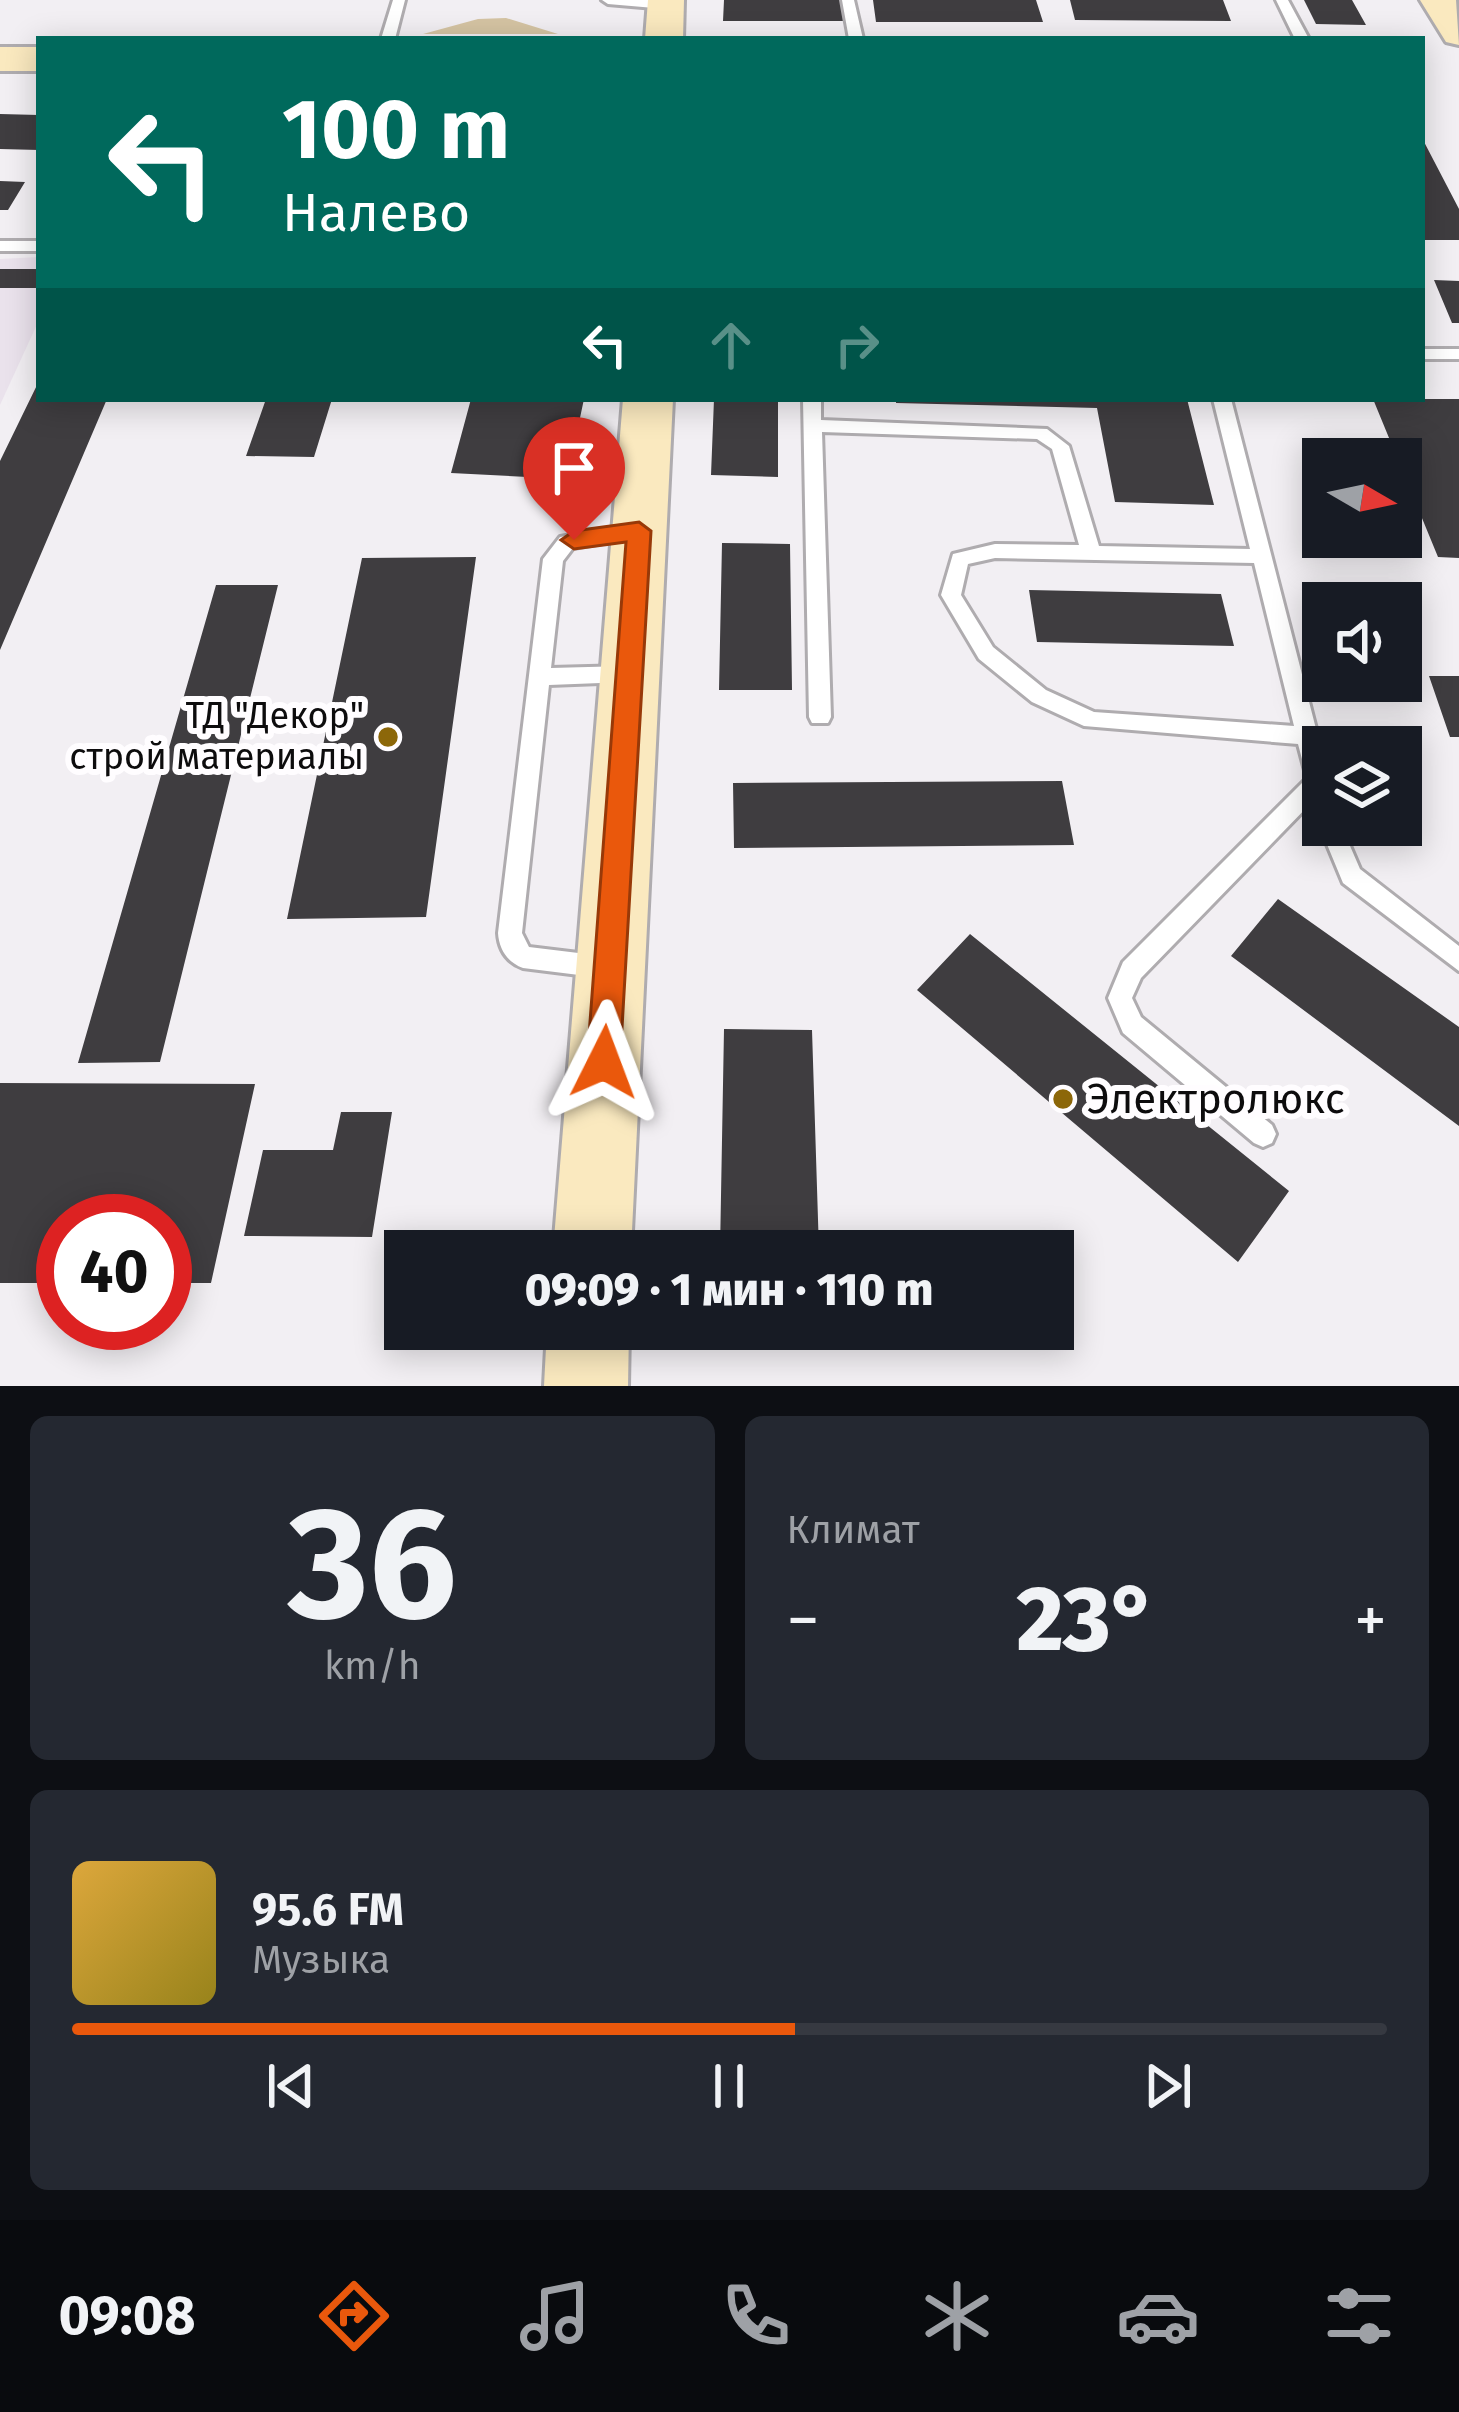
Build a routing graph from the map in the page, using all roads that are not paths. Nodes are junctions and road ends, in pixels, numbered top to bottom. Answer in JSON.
{"nodes":[{"id":1,"x":399,"y":0,"type":"edge"},
{"id":2,"x":608,"y":0,"type":"edge"},
{"id":3,"x":848,"y":0,"type":"edge"},
{"id":4,"x":1282,"y":0,"type":"edge"},
{"id":5,"x":1438,"y":0,"type":"edge"},
{"id":6,"x":665,"y":15,"type":"edge"},
{"id":7,"x":1459,"y":34,"type":"edge"},
{"id":8,"x":389,"y":36,"type":"edge"},
{"id":9,"x":855,"y":36,"type":"edge"},
{"id":10,"x":1300,"y":36,"type":"edge"},
{"id":11,"x":1459,"y":55,"type":"edge"},
{"id":12,"x":1425,"y":56,"type":"edge"},
{"id":13,"x":0,"y":59,"type":"edge"},
{"id":14,"x":36,"y":59,"type":"edge"},
{"id":15,"x":0,"y":246,"type":"edge"},
{"id":16,"x":36,"y":246,"type":"edge"},
{"id":17,"x":1426,"y":354,"type":"edge"},
{"id":18,"x":1459,"y":354,"type":"edge"},
{"id":19,"x":649,"y":402,"type":"edge"},
{"id":20,"x":812,"y":402,"type":"edge"},
{"id":21,"x":1223,"y":402,"type":"edge"},
{"id":22,"x":813,"y":426,"type":"junction"},
{"id":23,"x":639,"y":531,"type":"junction"},
{"id":24,"x":1091,"y":552,"type":"junction"},
{"id":25,"x":1261,"y":556,"type":"junction"},
{"id":26,"x":629,"y":674,"type":"junction"},
{"id":27,"x":537,"y":677,"type":"junction"},
{"id":28,"x":820,"y":717,"type":"dead end"},
{"id":29,"x":1304,"y":726,"type":"edge"},
{"id":30,"x":1302,"y":736,"type":"edge"},
{"id":31,"x":1302,"y":807,"type":"edge"},
{"id":32,"x":1339,"y":846,"type":"edge"},
{"id":33,"x":1459,"y":960,"type":"edge"},
{"id":34,"x":609,"y":968,"type":"junction"},
{"id":35,"x":1263,"y":1135,"type":"dead end"},
{"id":36,"x":593,"y":1230,"type":"edge"},
{"id":37,"x":587,"y":1350,"type":"edge"},
{"id":38,"x":586,"y":1386,"type":"edge"}],
"edges":[{"from":1,"to":8,"type":"lane"},
{"from":2,"to":6,"type":"lane"},
{"from":3,"to":9,"type":"lane"},
{"from":4,"to":10,"type":"lane"},
{"from":5,"to":7,"type":"street"},
{"from":11,"to":12,"type":"street"},
{"from":13,"to":14,"type":"street"},
{"from":15,"to":16,"type":"lane"},
{"from":17,"to":18,"type":"lane"},
{"from":19,"to":23,"type":"street"},
{"from":20,"to":22,"type":"lane"},
{"from":21,"to":25,"type":"lane"},
{"from":22,"to":24,"type":"lane"},
{"from":22,"to":28,"type":"lane"},
{"from":23,"to":26,"type":"street"},
{"from":23,"to":27,"type":"lane"},
{"from":24,"to":25,"type":"lane"},
{"from":24,"to":30,"type":"lane"},
{"from":25,"to":29,"type":"lane"},
{"from":26,"to":27,"type":"lane"},
{"from":26,"to":34,"type":"street"},
{"from":27,"to":34,"type":"lane"},
{"from":31,"to":35,"type":"lane"},
{"from":32,"to":33,"type":"lane"},
{"from":34,"to":36,"type":"street"},
{"from":37,"to":38,"type":"street"}]}
